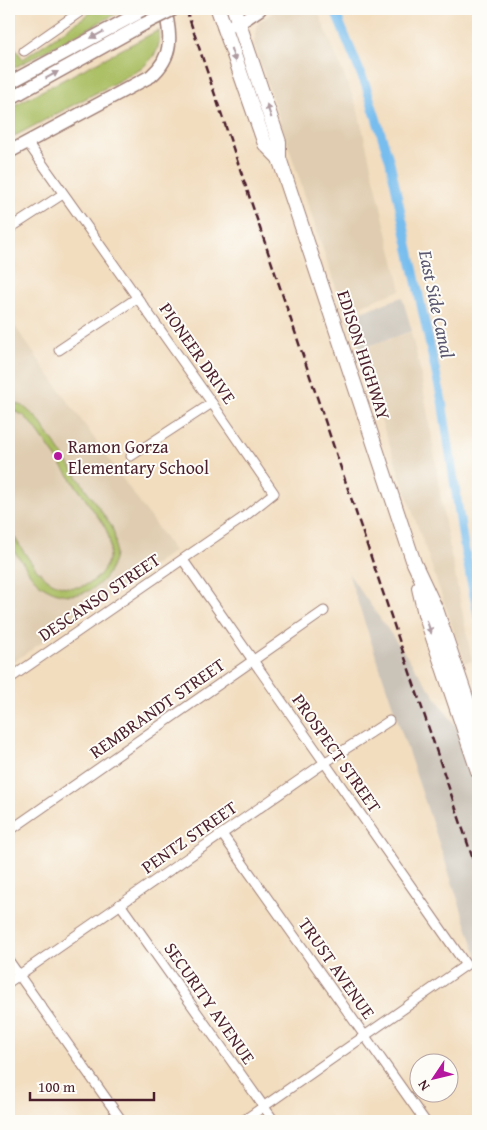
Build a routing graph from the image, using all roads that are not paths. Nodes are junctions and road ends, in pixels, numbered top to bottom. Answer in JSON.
{"nodes":[{"id":1,"x":84,"y":9,"type":"edge"},
{"id":2,"x":165,"y":9,"type":"edge"},
{"id":3,"x":174,"y":9,"type":"edge"},
{"id":4,"x":218,"y":9,"type":"edge"},
{"id":5,"x":234,"y":9,"type":"edge"},
{"id":6,"x":260,"y":9,"type":"edge"},
{"id":7,"x":144,"y":15,"type":"edge"},
{"id":8,"x":239,"y":23,"type":"junction"},
{"id":9,"x":224,"y":28,"type":"junction"},
{"id":10,"x":24,"y":51,"type":"dead end"},
{"id":11,"x":12,"y":80,"type":"edge"},
{"id":12,"x":9,"y":98,"type":"edge"},
{"id":13,"x":27,"y":142,"type":"junction"},
{"id":14,"x":9,"y":152,"type":"edge"},
{"id":15,"x":279,"y":158,"type":"junction"},
{"id":16,"x":63,"y":194,"type":"junction"},
{"id":17,"x":9,"y":229,"type":"edge"},
{"id":18,"x":137,"y":298,"type":"junction"},
{"id":19,"x":59,"y":350,"type":"dead end"},
{"id":20,"x":212,"y":403,"type":"junction"},
{"id":21,"x":132,"y":456,"type":"dead end"},
{"id":22,"x":183,"y":560,"type":"junction"},
{"id":23,"x":414,"y":563,"type":"junction"},
{"id":24,"x":324,"y":611,"type":"dead end"},
{"id":25,"x":253,"y":661,"type":"junction"},
{"id":26,"x":9,"y":679,"type":"edge"},
{"id":27,"x":389,"y":721,"type":"dead end"},
{"id":28,"x":478,"y":733,"type":"edge"},
{"id":29,"x":324,"y":763,"type":"junction"},
{"id":30,"x":478,"y":771,"type":"edge"},
{"id":31,"x":9,"y":831,"type":"edge"},
{"id":32,"x":222,"y":834,"type":"junction"},
{"id":33,"x":120,"y":904,"type":"junction"},
{"id":34,"x":9,"y":961,"type":"edge"},
{"id":35,"x":18,"y":975,"type":"junction"},
{"id":36,"x":9,"y":982,"type":"edge"},
{"id":37,"x":365,"y":1036,"type":"junction"},
{"id":38,"x":264,"y":1107,"type":"junction"},
{"id":39,"x":122,"y":1121,"type":"edge"},
{"id":40,"x":243,"y":1121,"type":"edge"},
{"id":41,"x":274,"y":1121,"type":"edge"},
{"id":42,"x":425,"y":1121,"type":"edge"}],
"edges":[{"from":1,"to":10,"type":"street"},
{"from":2,"to":13,"type":"main road"},
{"from":3,"to":7,"type":"main road","bridge":true},
{"from":4,"to":9,"type":"main road","name":"EDISON HIGHWAY"},
{"from":5,"to":8,"type":"main road","name":"EDISON HIGHWAY"},
{"from":6,"to":8,"type":"main road"},
{"from":7,"to":11,"type":"main road","one_way":true},
{"from":12,"to":7,"type":"main road","one_way":true},
{"from":8,"to":9,"type":"main road"},
{"from":15,"to":8,"type":"main road","name":"EDISON HIGHWAY","one_way":true},
{"from":9,"to":15,"type":"main road","name":"EDISON HIGHWAY","one_way":true},
{"from":13,"to":14,"type":"main road"},
{"from":13,"to":16,"type":"street","name":"PIONEER DRIVE"},
{"from":15,"to":23,"type":"main road","name":"EDISON HIGHWAY"},
{"from":16,"to":17,"type":"street"},
{"from":16,"to":18,"type":"street","name":"PIONEER DRIVE"},
{"from":18,"to":19,"type":"street"},
{"from":18,"to":20,"type":"street","name":"PIONEER DRIVE"},
{"from":20,"to":21,"type":"street"},
{"from":20,"to":22,"type":"street","name":"PIONEER DRIVE"},
{"from":22,"to":25,"type":"street","name":"PROSPECT STREET"},
{"from":22,"to":26,"type":"street","name":"DESCANSO STREET"},
{"from":23,"to":28,"type":"main road","name":"EDISON HIGHWAY"},
{"from":23,"to":30,"type":"main road","name":"EDISON HIGHWAY","one_way":true},
{"from":24,"to":25,"type":"street","name":"REMBRANDT STREET"},
{"from":25,"to":29,"type":"street","name":"PROSPECT STREET"},
{"from":25,"to":31,"type":"street","name":"REMBRANDT STREET"},
{"from":27,"to":29,"type":"street","name":"PENTZ STREET"},
{"from":29,"to":32,"type":"street","name":"PENTZ STREET"},
{"from":29,"to":37,"type":"street","name":"PROSPECT STREET"},
{"from":32,"to":33,"type":"street","name":"PENTZ STREET"},
{"from":32,"to":37,"type":"street","name":"TRUST AVENUE"},
{"from":33,"to":35,"type":"street","name":"PENTZ STREET"},
{"from":33,"to":38,"type":"street","name":"SECURITY AVENUE"},
{"from":34,"to":35,"type":"street"},
{"from":35,"to":36,"type":"street","name":"PENTZ STREET"},
{"from":35,"to":39,"type":"street"},
{"from":37,"to":38,"type":"street"},
{"from":37,"to":42,"type":"street","name":"TRUST AVENUE"},
{"from":38,"to":40,"type":"street"},
{"from":38,"to":41,"type":"street","name":"SECURITY AVENUE"}]}
